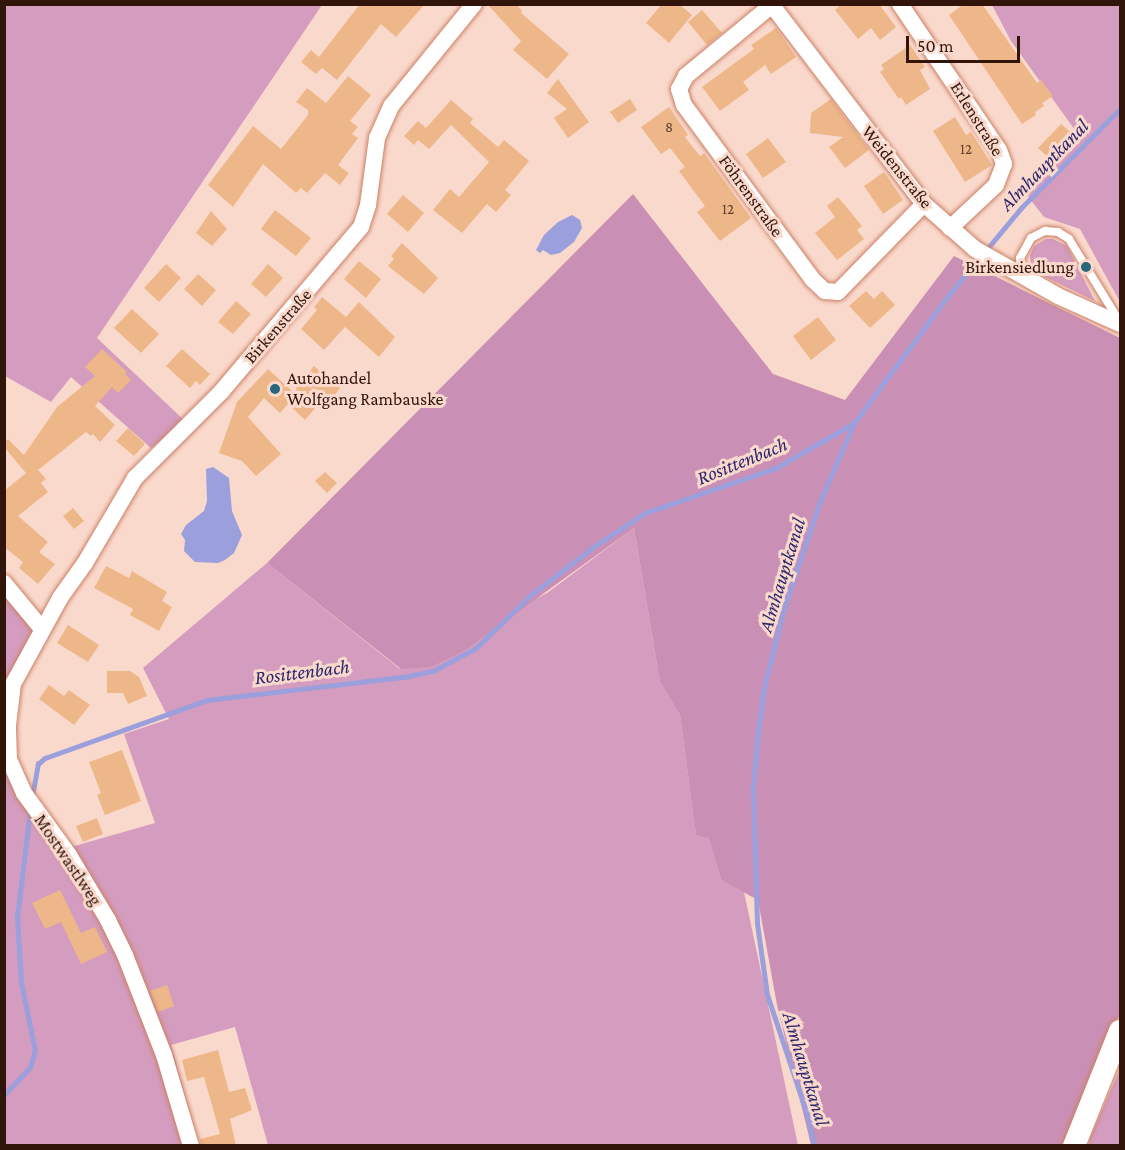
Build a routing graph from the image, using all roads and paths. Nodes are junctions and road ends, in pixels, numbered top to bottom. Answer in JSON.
{"nodes":[{"id":1,"x":474,"y":4,"type":"edge"},
{"id":2,"x":900,"y":4,"type":"edge"},
{"id":3,"x":772,"y":5,"type":"edge"},
{"id":4,"x":924,"y":204,"type":"junction"},
{"id":5,"x":950,"y":228,"type":"junction"},
{"id":6,"x":1023,"y":276,"type":"junction"},
{"id":7,"x":1120,"y":324,"type":"edge"},
{"id":8,"x":4,"y":583,"type":"edge"},
{"id":9,"x":42,"y":629,"type":"junction"},
{"id":10,"x":1120,"y":1031,"type":"edge"},
{"id":11,"x":191,"y":1146,"type":"edge"},
{"id":12,"x":1074,"y":1146,"type":"edge"}],
"edges":[{"from":1,"to":9,"type":"street","name":"Birkenstraße"},
{"from":2,"to":5,"type":"street","name":"Erlenstraße"},
{"from":3,"to":4,"type":"street","name":"Weidenstraße"},
{"from":3,"to":4,"type":"street","name":"Föhrenstraße"},
{"from":4,"to":5,"type":"street","name":"Weidenstraße"},
{"from":5,"to":6,"type":"street","name":"Weidenstraße"},
{"from":6,"to":7,"type":"street","name":"Weidenstraße"},
{"from":6,"to":7,"type":"lane"},
{"from":8,"to":9,"type":"street"},
{"from":9,"to":11,"type":"street","name":"Mostwastlweg"},
{"from":10,"to":12,"type":"main road"}]}
